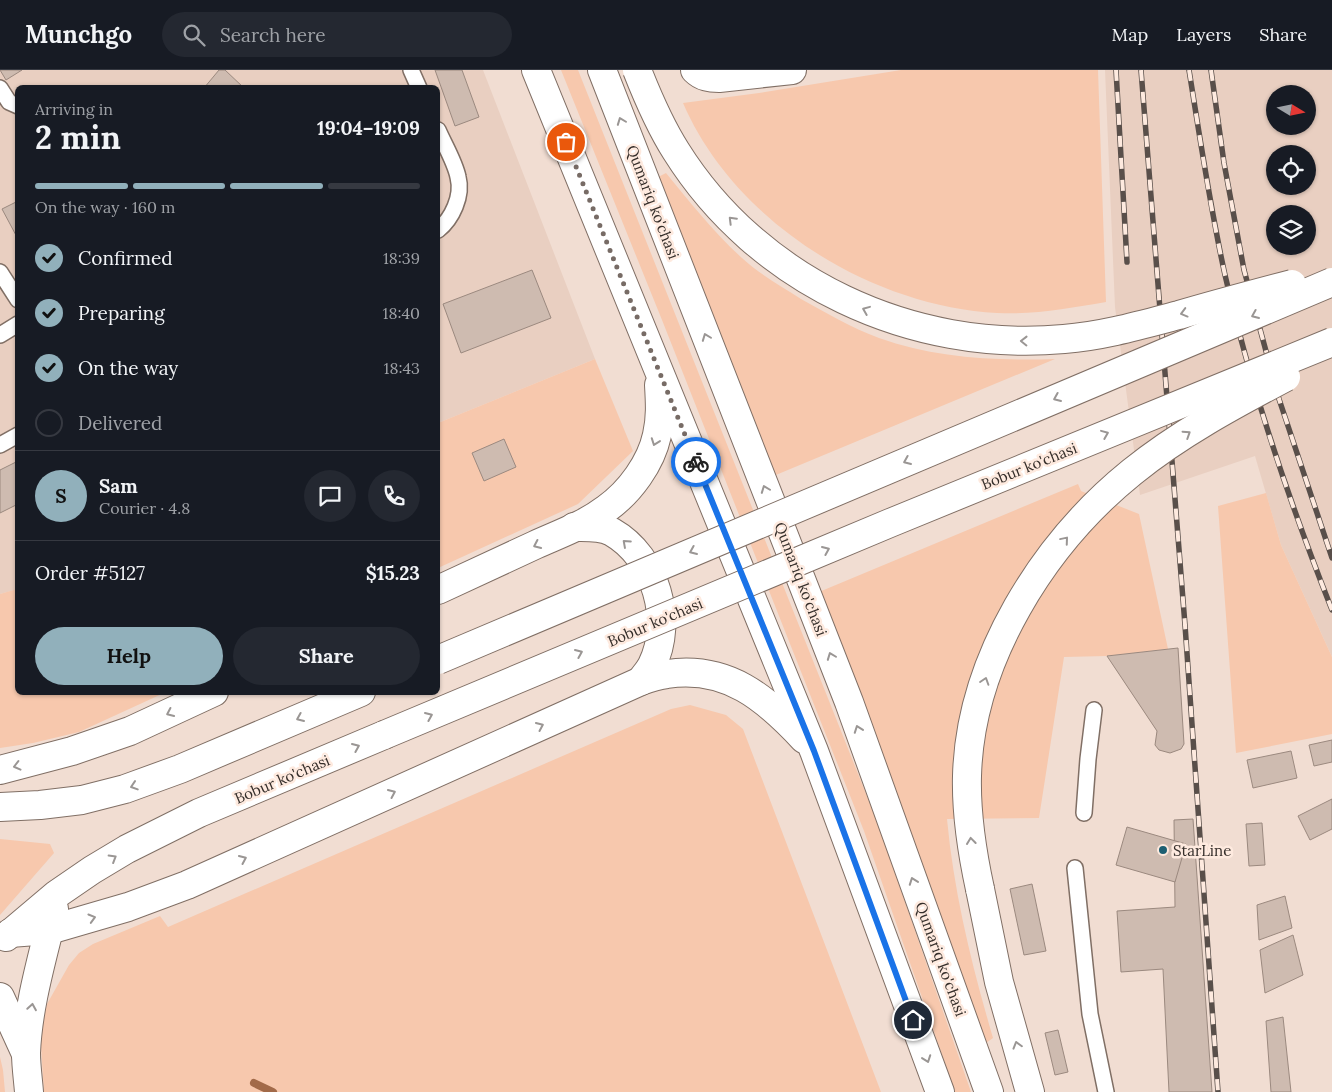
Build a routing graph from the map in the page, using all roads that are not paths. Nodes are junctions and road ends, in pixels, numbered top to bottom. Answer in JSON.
{"nodes":[{"id":1,"x":411,"y":70,"type":"edge"},
{"id":2,"x":536,"y":70,"type":"edge"},
{"id":3,"x":602,"y":70,"type":"edge"},
{"id":4,"x":637,"y":70,"type":"edge"},
{"id":5,"x":695,"y":70,"type":"edge"},
{"id":6,"x":792,"y":70,"type":"edge"},
{"id":7,"x":418,"y":85,"type":"edge"},
{"id":8,"x":0,"y":88,"type":"edge"},
{"id":9,"x":15,"y":105,"type":"edge"},
{"id":10,"x":440,"y":135,"type":"edge"},
{"id":11,"x":440,"y":228,"type":"edge"},
{"id":12,"x":0,"y":272,"type":"edge"},
{"id":13,"x":1332,"y":273,"type":"edge"},
{"id":14,"x":1332,"y":282,"type":"edge"},
{"id":15,"x":15,"y":295,"type":"edge"},
{"id":16,"x":15,"y":326,"type":"edge"},
{"id":17,"x":0,"y":335,"type":"edge"},
{"id":18,"x":1332,"y":342,"type":"edge"},
{"id":19,"x":1332,"y":352,"type":"edge"},
{"id":20,"x":654,"y":359,"type":"junction"},
{"id":21,"x":15,"y":437,"type":"edge"},
{"id":22,"x":0,"y":445,"type":"edge"},
{"id":23,"x":574,"y":527,"type":"junction"},
{"id":24,"x":440,"y":589,"type":"edge"},
{"id":25,"x":440,"y":659,"type":"edge"},
{"id":26,"x":641,"y":681,"type":"junction"},
{"id":27,"x":208,"y":695,"type":"edge"},
{"id":28,"x":354,"y":695,"type":"edge"},
{"id":29,"x":1094,"y":710,"type":"dead end"},
{"id":30,"x":814,"y":751,"type":"junction"},
{"id":31,"x":0,"y":770,"type":"edge"},
{"id":32,"x":0,"y":807,"type":"edge"},
{"id":33,"x":1084,"y":813,"type":"dead end"},
{"id":34,"x":1075,"y":868,"type":"dead end"},
{"id":35,"x":57,"y":894,"type":"junction"},
{"id":36,"x":49,"y":930,"type":"junction"},
{"id":37,"x":5,"y":938,"type":"edge"},
{"id":38,"x":0,"y":997,"type":"edge"},
{"id":39,"x":26,"y":1055,"type":"junction"},
{"id":40,"x":29,"y":1092,"type":"edge"},
{"id":41,"x":940,"y":1092,"type":"edge"},
{"id":42,"x":989,"y":1092,"type":"edge"},
{"id":43,"x":1030,"y":1092,"type":"edge"},
{"id":44,"x":1106,"y":1092,"type":"edge"}],
"edges":[{"from":1,"to":7,"type":"lane"},
{"from":2,"to":20,"type":"main road"},
{"from":42,"to":3,"type":"main road","name":"Qumariq ko'chasi","one_way":true},
{"from":13,"to":4,"type":"main road","one_way":true,"bridge":true},
{"from":5,"to":6,"type":"main road"},
{"from":8,"to":9,"type":"lane"},
{"from":10,"to":11,"type":"lane"},
{"from":12,"to":15,"type":"lane"},
{"from":14,"to":25,"type":"main road","one_way":true,"bridge":true},
{"from":16,"to":17,"type":"lane"},
{"from":35,"to":18,"type":"main road","name":"Bobur ko'chasi","one_way":true,"bridge":true},
{"from":43,"to":19,"type":"main road","one_way":true,"bridge":true},
{"from":20,"to":23,"type":"main road","one_way":true},
{"from":20,"to":30,"type":"main road"},
{"from":21,"to":22,"type":"lane"},
{"from":23,"to":24,"type":"main road","one_way":true},
{"from":26,"to":23,"type":"main road","one_way":true},
{"from":26,"to":30,"type":"main road"},
{"from":36,"to":26,"type":"main road","one_way":true},
{"from":27,"to":31,"type":"main road","one_way":true},
{"from":28,"to":32,"type":"main road","one_way":true},
{"from":29,"to":33,"type":"lane"},
{"from":30,"to":41,"type":"main road","one_way":true},
{"from":34,"to":44,"type":"lane"},
{"from":35,"to":36,"type":"main road"},
{"from":35,"to":37,"type":"main road","name":"Bobur ko'chasi"},
{"from":36,"to":37,"type":"main road"},
{"from":39,"to":36,"type":"main road","one_way":true},
{"from":38,"to":39,"type":"main road"},
{"from":39,"to":40,"type":"main road"}]}
